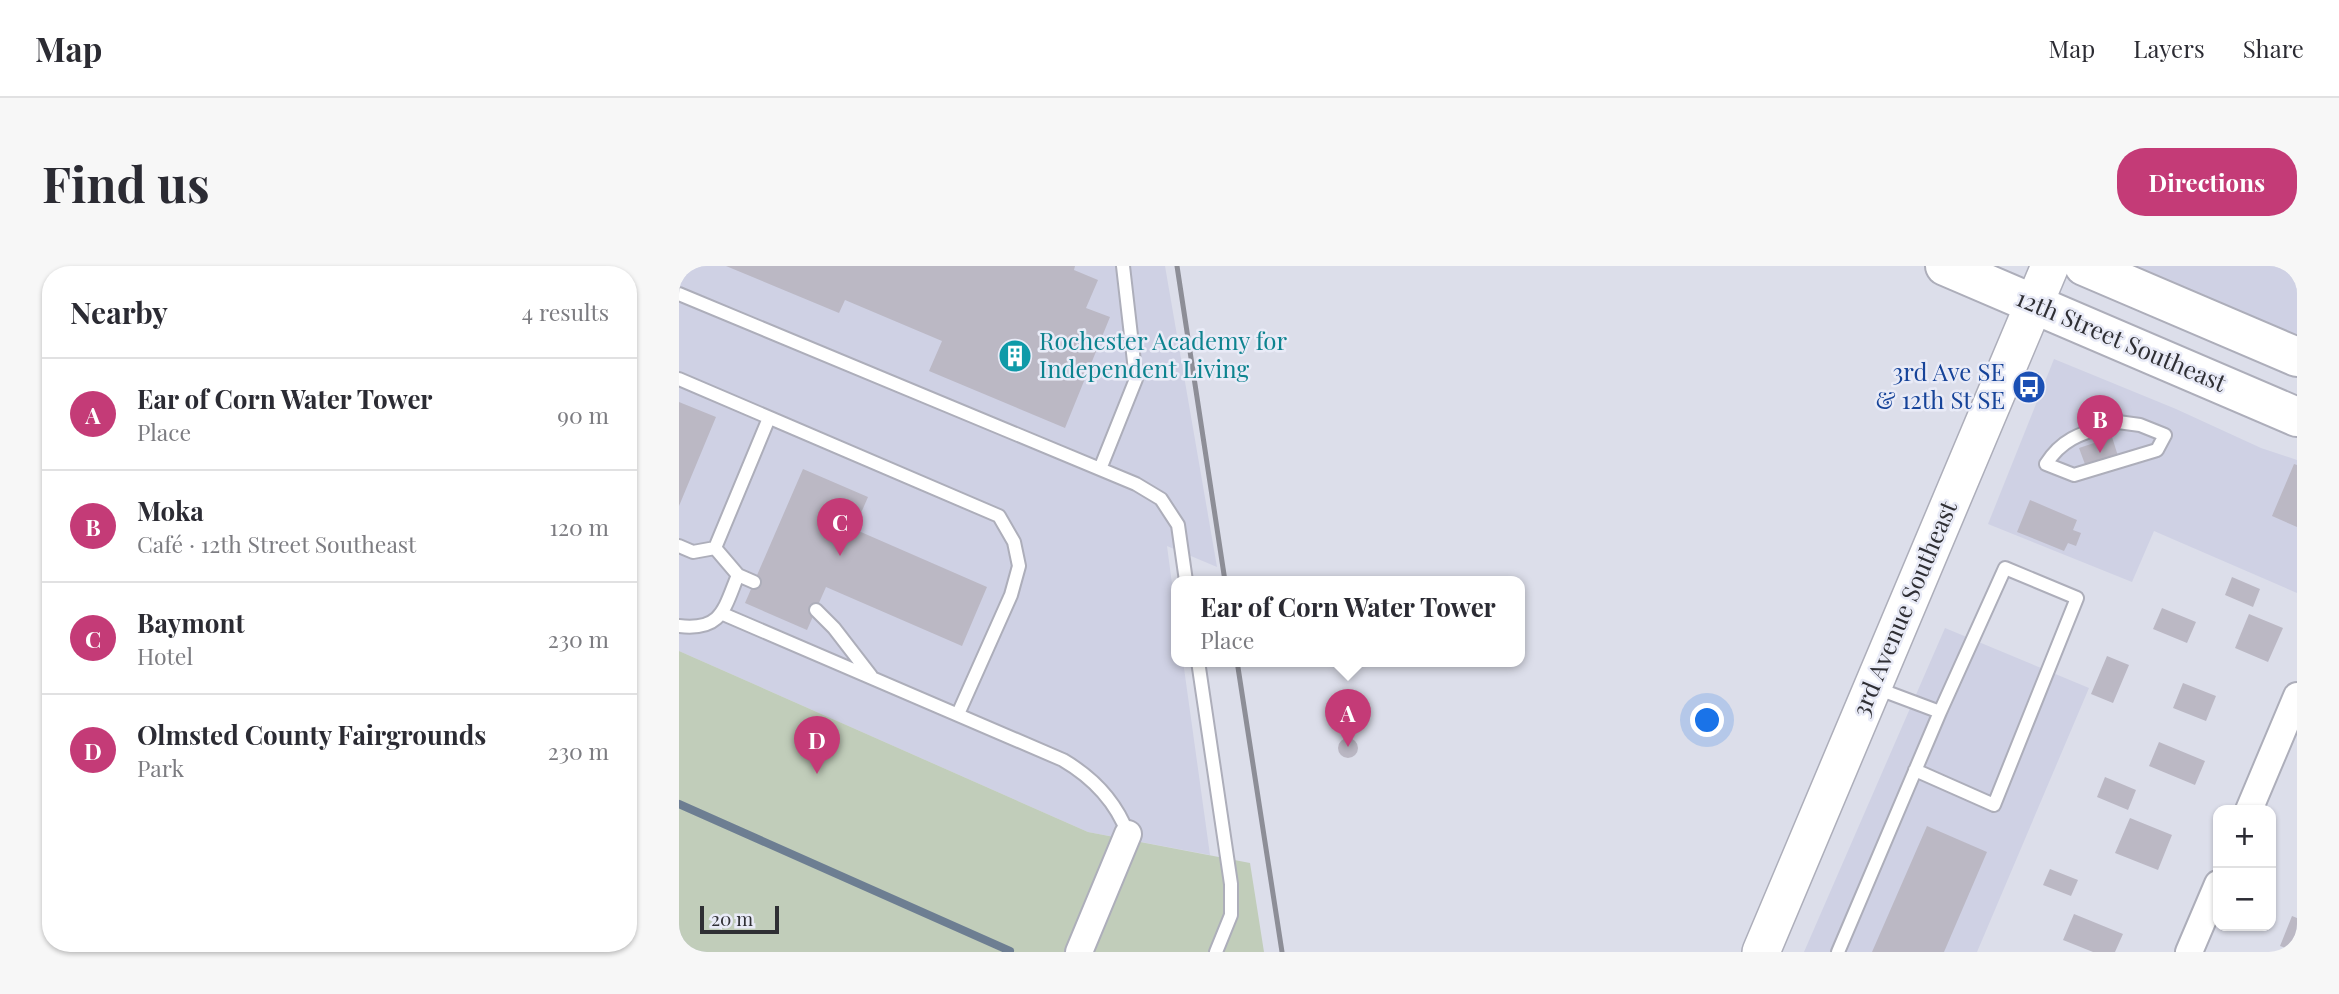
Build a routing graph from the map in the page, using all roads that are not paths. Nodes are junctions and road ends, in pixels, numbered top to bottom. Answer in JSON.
{"nodes":[{"id":1,"x":1123,"y":266,"type":"edge"},
{"id":2,"x":1945,"y":266,"type":"edge"},
{"id":3,"x":2050,"y":266,"type":"edge"},
{"id":4,"x":2084,"y":266,"type":"edge"},
{"id":5,"x":679,"y":294,"type":"edge"},
{"id":6,"x":2033,"y":304,"type":"junction"},
{"id":7,"x":2297,"y":356,"type":"edge"},
{"id":8,"x":679,"y":379,"type":"edge"},
{"id":9,"x":2297,"y":417,"type":"edge"},
{"id":10,"x":769,"y":418,"type":"junction"},
{"id":11,"x":2046,"y":464,"type":"joint"},
{"id":12,"x":1100,"y":469,"type":"junction"},
{"id":13,"x":679,"y":546,"type":"edge"},
{"id":14,"x":715,"y":548,"type":"junction"},
{"id":15,"x":738,"y":575,"type":"junction"},
{"id":16,"x":1185,"y":576,"type":"edge"},
{"id":17,"x":754,"y":582,"type":"dead end"},
{"id":18,"x":816,"y":610,"type":"dead end"},
{"id":19,"x":723,"y":614,"type":"junction"},
{"id":20,"x":679,"y":626,"type":"edge"},
{"id":21,"x":1199,"y":667,"type":"edge"},
{"id":22,"x":871,"y":676,"type":"junction"},
{"id":23,"x":1873,"y":687,"type":"junction"},
{"id":24,"x":2297,"y":696,"type":"edge"},
{"id":25,"x":1940,"y":712,"type":"junction"},
{"id":26,"x":958,"y":714,"type":"junction"},
{"id":27,"x":1915,"y":770,"type":"junction"},
{"id":28,"x":2251,"y":805,"type":"edge"},
{"id":29,"x":1128,"y":834,"type":"joint"},
{"id":30,"x":2213,"y":896,"type":"edge"},
{"id":31,"x":1079,"y":952,"type":"edge"},
{"id":32,"x":1216,"y":952,"type":"edge"},
{"id":33,"x":1761,"y":952,"type":"edge"},
{"id":34,"x":1838,"y":952,"type":"edge"},
{"id":35,"x":2189,"y":952,"type":"edge"}],
"edges":[{"from":1,"to":12,"type":"lane"},
{"from":2,"to":6,"type":"main road","name":"12th Street Southeast"},
{"from":3,"to":6,"type":"main road","name":"3rd Avenue Southeast"},
{"from":4,"to":7,"type":"main road"},
{"from":5,"to":12,"type":"lane"},
{"from":6,"to":9,"type":"main road","name":"12th Street Southeast"},
{"from":6,"to":23,"type":"main road","name":"3rd Avenue Southeast"},
{"from":8,"to":10,"type":"lane"},
{"from":10,"to":14,"type":"lane"},
{"from":10,"to":26,"type":"lane"},
{"from":11,"to":11,"type":"lane"},
{"from":12,"to":16,"type":"lane"},
{"from":13,"to":14,"type":"lane"},
{"from":14,"to":15,"type":"lane"},
{"from":15,"to":17,"type":"lane"},
{"from":15,"to":19,"type":"lane"},
{"from":18,"to":22,"type":"lane"},
{"from":19,"to":20,"type":"lane"},
{"from":19,"to":22,"type":"lane"},
{"from":21,"to":32,"type":"lane"},
{"from":22,"to":26,"type":"lane"},
{"from":23,"to":25,"type":"lane"},
{"from":23,"to":33,"type":"main road","name":"3rd Avenue Southeast"},
{"from":24,"to":28,"type":"street"},
{"from":25,"to":27,"type":"lane"},
{"from":25,"to":27,"type":"lane"},
{"from":26,"to":29,"type":"lane"},
{"from":27,"to":34,"type":"lane"},
{"from":29,"to":31,"type":"street"},
{"from":30,"to":35,"type":"street"}]}
